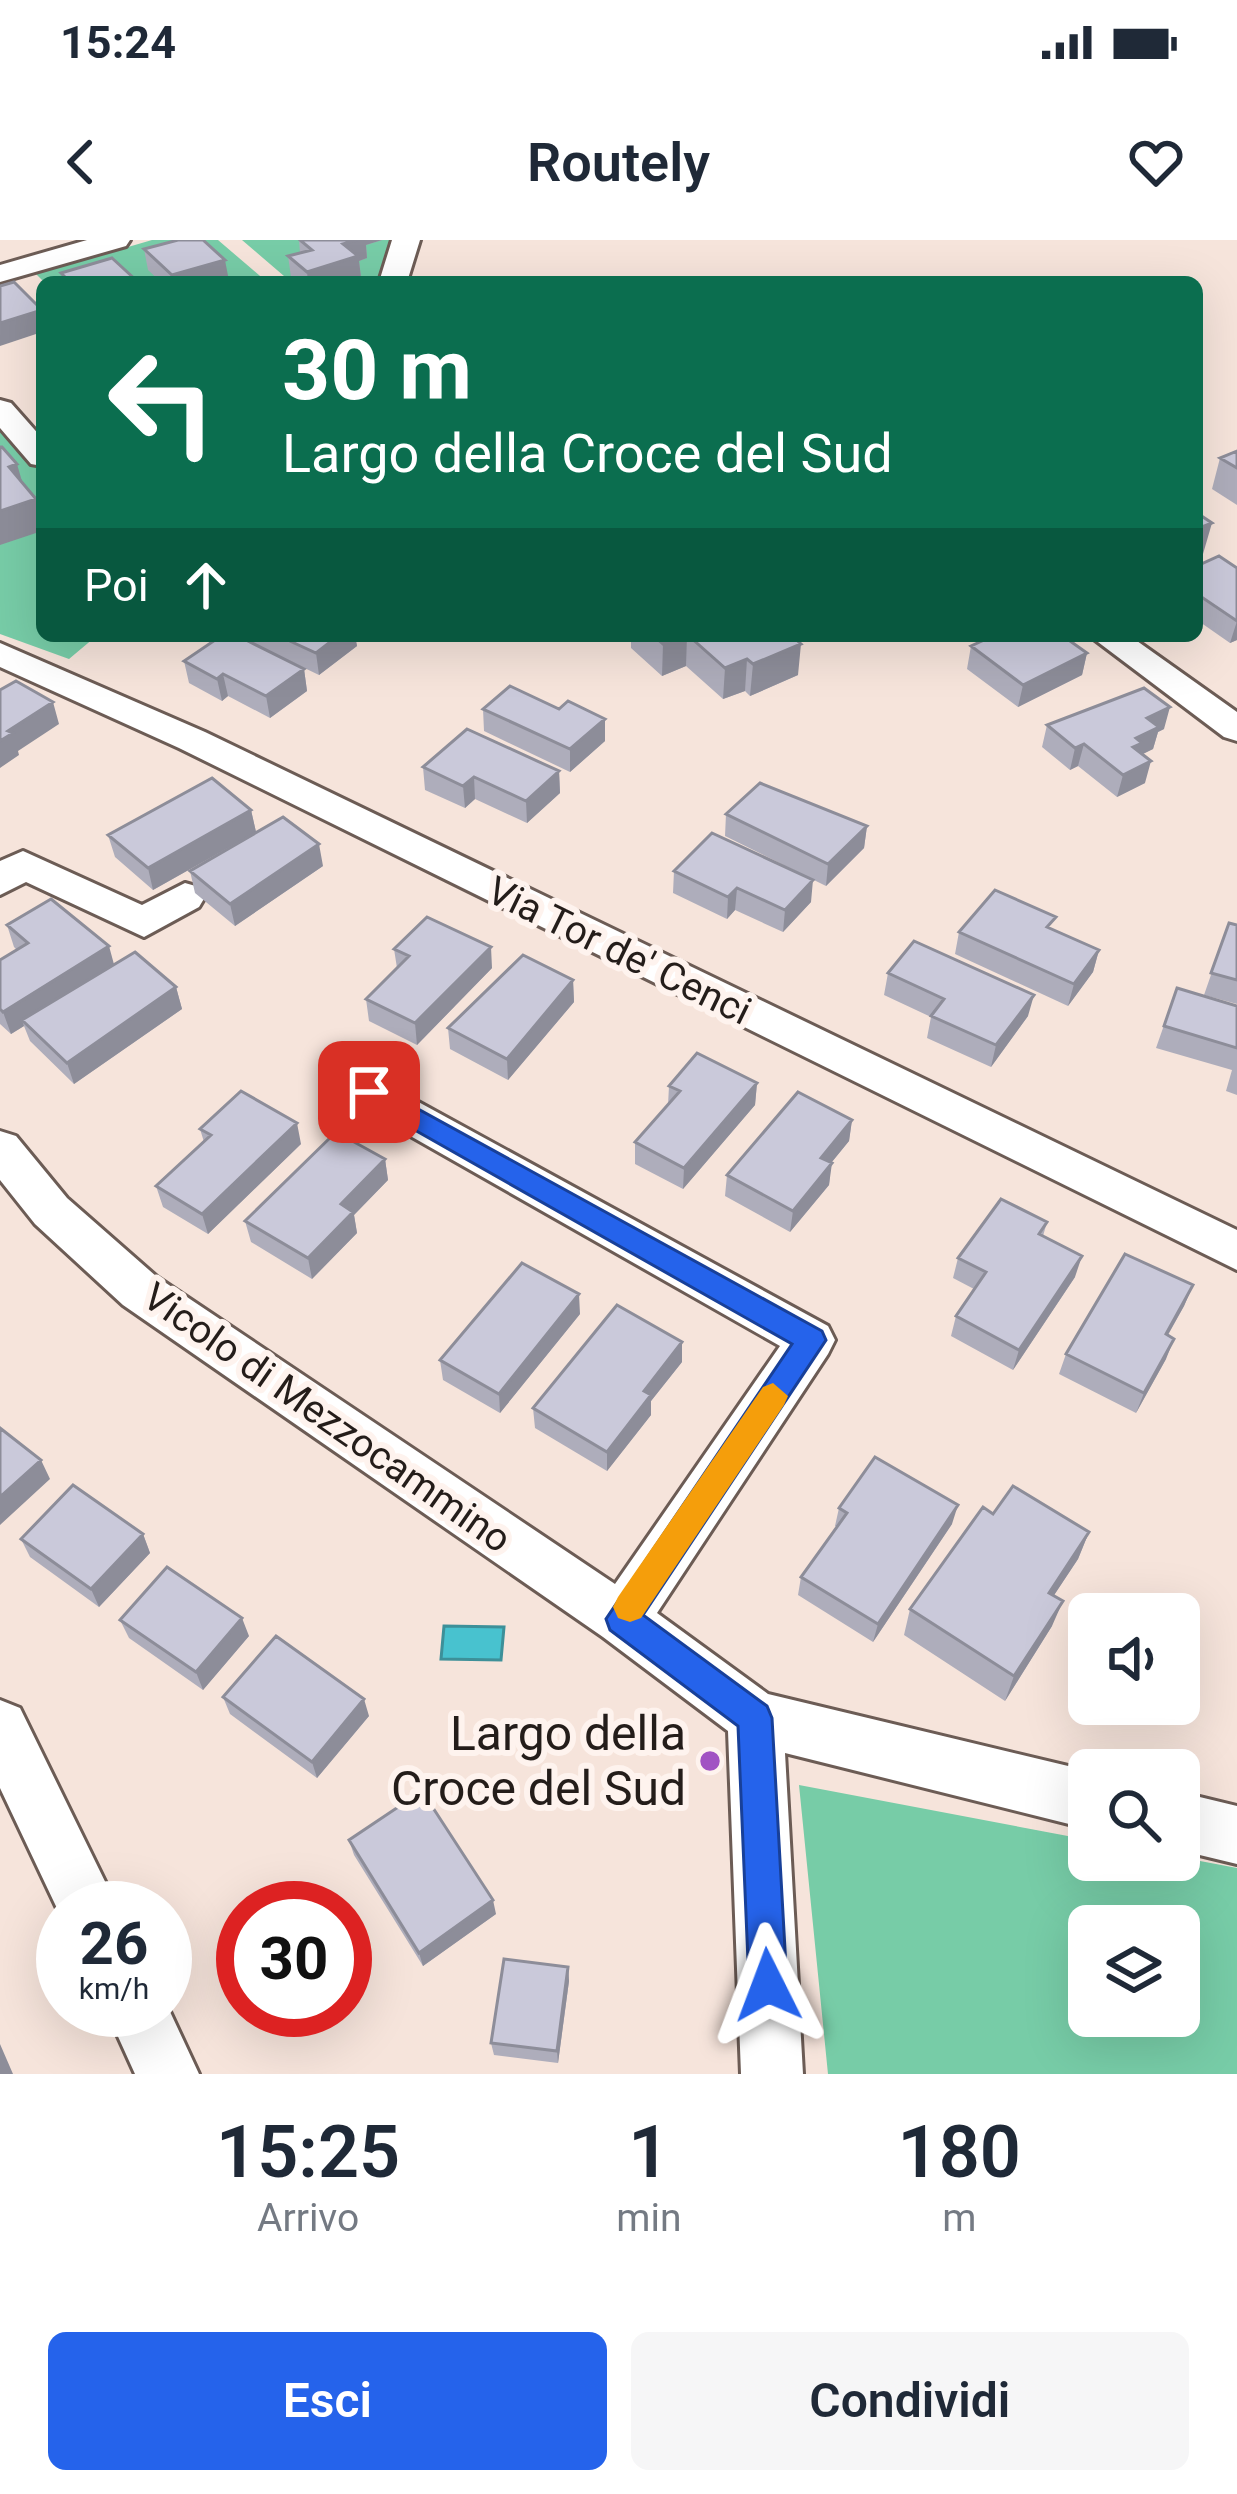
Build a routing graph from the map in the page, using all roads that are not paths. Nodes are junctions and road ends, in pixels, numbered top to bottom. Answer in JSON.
{"nodes":[{"id":1,"x":116,"y":240,"type":"edge"},
{"id":2,"x":406,"y":240,"type":"edge"},
{"id":3,"x":0,"y":274,"type":"edge"},
{"id":4,"x":395,"y":276,"type":"edge"},
{"id":5,"x":0,"y":409,"type":"edge"},
{"id":6,"x":36,"y":450,"type":"edge"},
{"id":7,"x":1115,"y":642,"type":"edge"},
{"id":8,"x":0,"y":654,"type":"edge"},
{"id":9,"x":1237,"y":729,"type":"edge"},
{"id":10,"x":0,"y":881,"type":"edge"},
{"id":11,"x":185,"y":897,"type":"dead end"},
{"id":12,"x":369,"y":1092,"type":"dead end"},
{"id":13,"x":0,"y":1148,"type":"edge"},
{"id":14,"x":1234,"y":1244,"type":"edge"},
{"id":15,"x":622,"y":1619,"type":"junction"},
{"id":16,"x":755,"y":1718,"type":"junction"},
{"id":17,"x":0,"y":1727,"type":"edge"},
{"id":18,"x":1068,"y":1795,"type":"edge"},
{"id":19,"x":1200,"y":1826,"type":"edge"},
{"id":20,"x":1237,"y":1834,"type":"edge"},
{"id":21,"x":75,"y":1881,"type":"edge"},
{"id":22,"x":150,"y":2037,"type":"edge"},
{"id":23,"x":168,"y":2074,"type":"edge"},
{"id":24,"x":772,"y":2074,"type":"edge"}],
"edges":[{"from":1,"to":3,"type":"street"},
{"from":2,"to":4,"type":"street"},
{"from":5,"to":6,"type":"street"},
{"from":7,"to":9,"type":"street"},
{"from":8,"to":14,"type":"street","name":"Via Tor de' Cenci"},
{"from":10,"to":11,"type":"street"},
{"from":12,"to":15,"type":"street"},
{"from":13,"to":15,"type":"street","name":"Vicolo di Mezzocammino"},
{"from":15,"to":16,"type":"street","name":"Vicolo di Mezzocammino"},
{"from":16,"to":18,"type":"street"},
{"from":16,"to":24,"type":"street"},
{"from":17,"to":21,"type":"street"},
{"from":19,"to":20,"type":"street"},
{"from":22,"to":23,"type":"street"}]}
